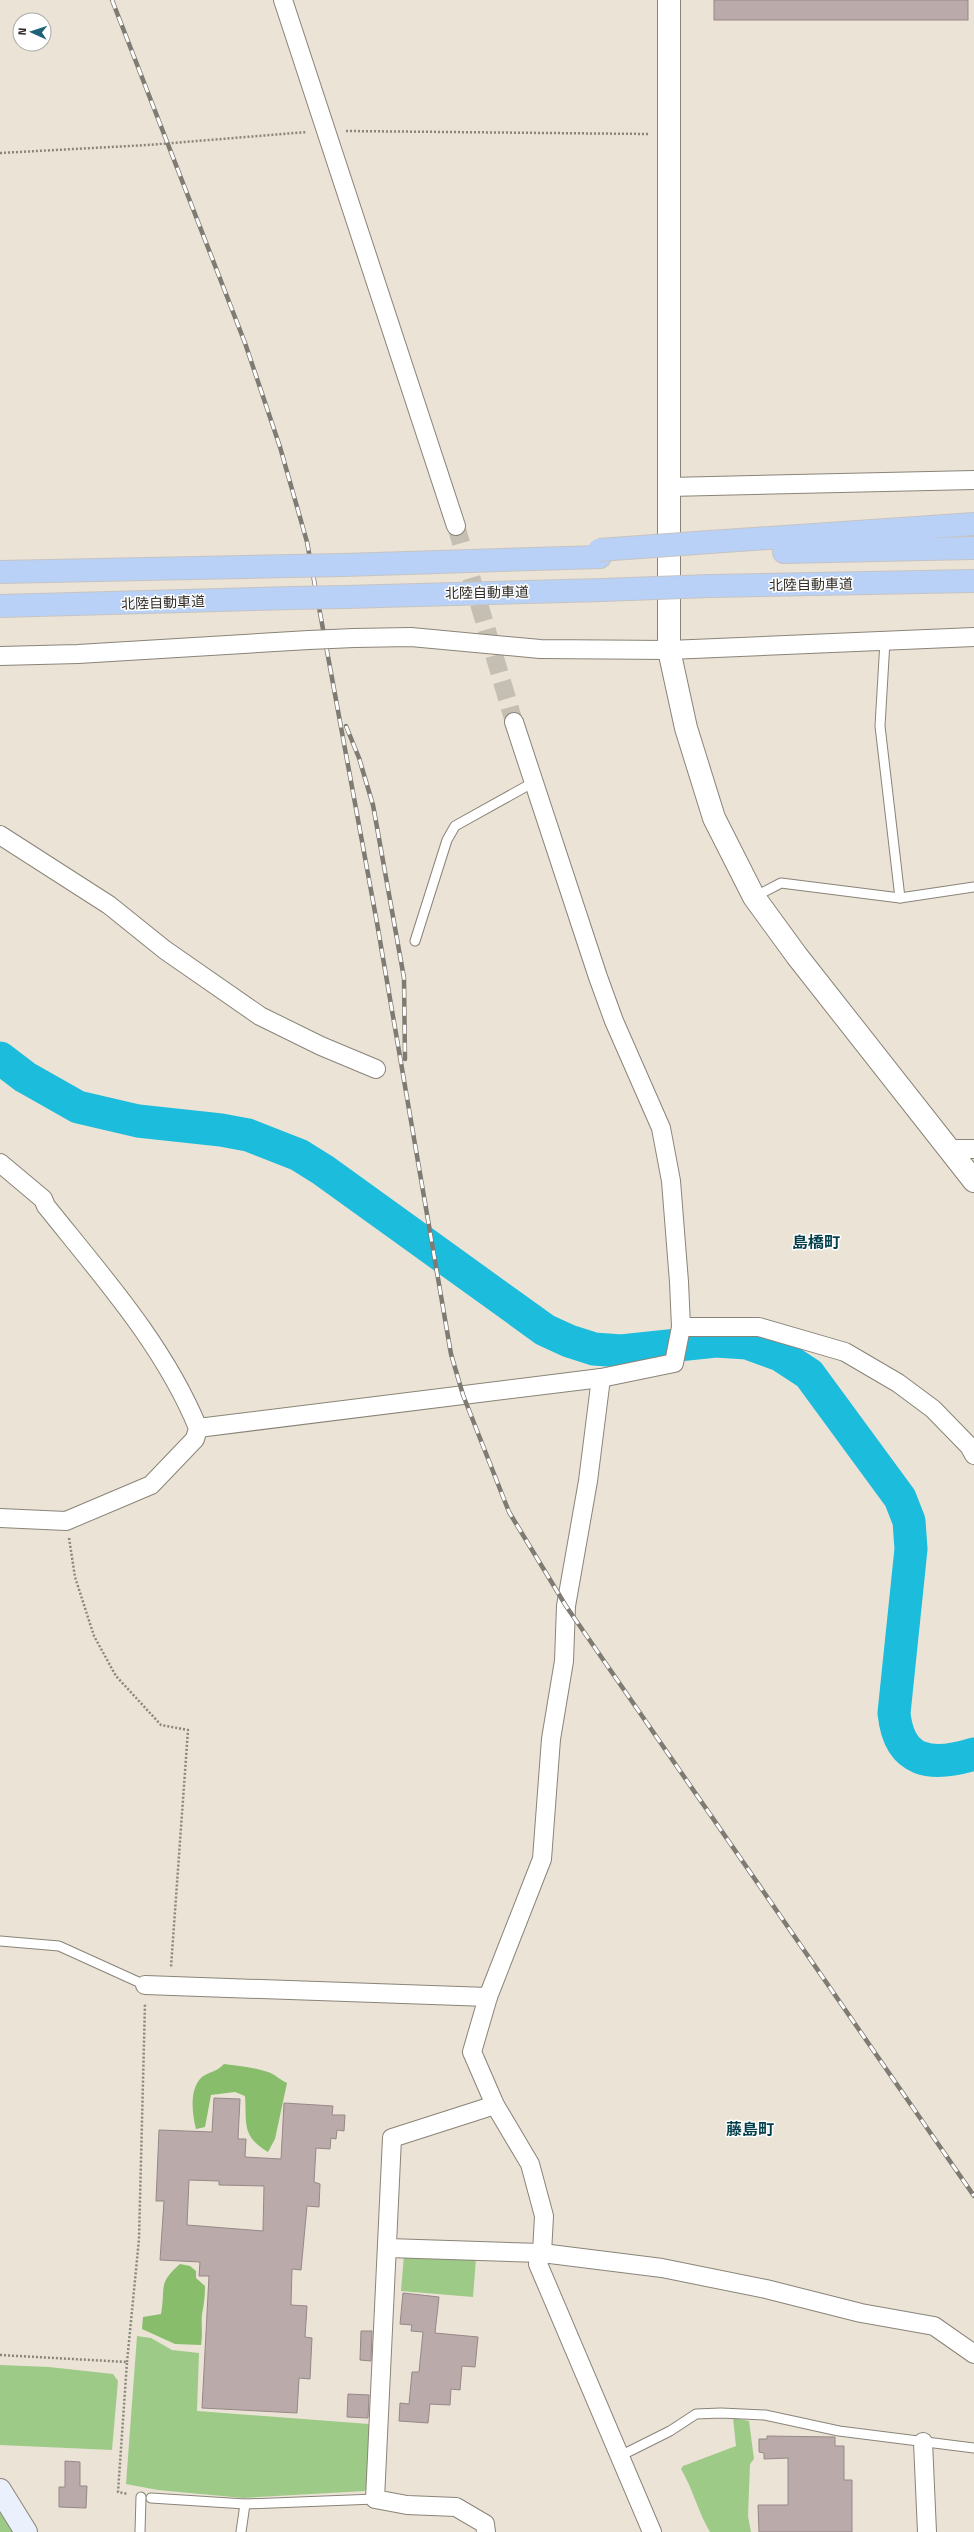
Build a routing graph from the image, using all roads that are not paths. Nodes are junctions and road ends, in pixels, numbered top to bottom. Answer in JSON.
{"nodes":[{"id":1,"x":283,"y":0,"type":"edge"},
{"id":2,"x":669,"y":0,"type":"edge"},
{"id":3,"x":974,"y":480,"type":"edge"},
{"id":4,"x":669,"y":487,"type":"junction"},
{"id":5,"x":974,"y":524,"type":"edge"},
{"id":6,"x":456,"y":526,"type":"tunnel mouth"},
{"id":7,"x":709,"y":548,"type":"junction"},
{"id":8,"x":974,"y":548,"type":"edge"},
{"id":9,"x":0,"y":572,"type":"edge"},
{"id":10,"x":974,"y":581,"type":"edge"},
{"id":11,"x":0,"y":606,"type":"edge"},
{"id":12,"x":974,"y":637,"type":"edge"},
{"id":13,"x":885,"y":641,"type":"junction"},
{"id":14,"x":669,"y":650,"type":"junction"},
{"id":15,"x":0,"y":656,"type":"edge"},
{"id":16,"x":514,"y":722,"type":"tunnel mouth"},
{"id":17,"x":534,"y":782,"type":"junction"},
{"id":18,"x":0,"y":835,"type":"edge"},
{"id":19,"x":974,"y":887,"type":"edge"},
{"id":20,"x":754,"y":897,"type":"junction"},
{"id":21,"x":900,"y":898,"type":"junction"},
{"id":22,"x":415,"y":941,"type":"dead end"},
{"id":23,"x":376,"y":1069,"type":"dead end"},
{"id":24,"x":949,"y":1149,"type":"junction"},
{"id":25,"x":974,"y":1149,"type":"edge"},
{"id":26,"x":0,"y":1163,"type":"edge"},
{"id":27,"x":974,"y":1181,"type":"edge"},
{"id":28,"x":679,"y":1340,"type":"junction"},
{"id":29,"x":601,"y":1378,"type":"junction"},
{"id":30,"x":198,"y":1428,"type":"junction"},
{"id":31,"x":974,"y":1455,"type":"edge"},
{"id":32,"x":0,"y":1518,"type":"edge"},
{"id":33,"x":0,"y":1941,"type":"edge"},
{"id":34,"x":145,"y":1985,"type":"joint"},
{"id":35,"x":488,"y":1996,"type":"junction"},
{"id":36,"x":495,"y":2105,"type":"junction"},
{"id":37,"x":388,"y":2248,"type":"junction"},
{"id":38,"x":542,"y":2253,"type":"junction"},
{"id":39,"x":974,"y":2354,"type":"edge"},
{"id":40,"x":923,"y":2442,"type":"junction"},
{"id":41,"x":974,"y":2448,"type":"edge"},
{"id":42,"x":620,"y":2456,"type":"junction"},
{"id":43,"x":0,"y":2490,"type":"edge"},
{"id":44,"x":141,"y":2496,"type":"road end"},
{"id":45,"x":151,"y":2498,"type":"dead end"},
{"id":46,"x":375,"y":2499,"type":"junction"},
{"id":47,"x":245,"y":2504,"type":"junction"},
{"id":48,"x":26,"y":2532,"type":"edge"},
{"id":49,"x":140,"y":2532,"type":"edge"},
{"id":50,"x":240,"y":2532,"type":"edge"},
{"id":51,"x":486,"y":2532,"type":"edge"},
{"id":52,"x":652,"y":2532,"type":"edge"},
{"id":53,"x":927,"y":2532,"type":"edge"}],
"edges":[{"from":1,"to":6,"type":"street"},
{"from":2,"to":4,"type":"street"},
{"from":3,"to":4,"type":"street"},
{"from":4,"to":14,"type":"street"},
{"from":5,"to":7,"type":"highway"},
{"from":7,"to":8,"type":"highway"},
{"from":7,"to":9,"type":"highway","bridge":true},
{"from":10,"to":11,"type":"highway","name":"北陸自動車道","bridge":true},
{"from":12,"to":13,"type":"street"},
{"from":13,"to":14,"type":"street"},
{"from":13,"to":21,"type":"lane"},
{"from":14,"to":15,"type":"street","bridge":true},
{"from":14,"to":20,"type":"street"},
{"from":16,"to":17,"type":"street"},
{"from":17,"to":22,"type":"lane"},
{"from":17,"to":28,"type":"street"},
{"from":18,"to":23,"type":"street"},
{"from":19,"to":21,"type":"lane"},
{"from":20,"to":21,"type":"lane"},
{"from":20,"to":24,"type":"street"},
{"from":24,"to":25,"type":"street"},
{"from":24,"to":27,"type":"street"},
{"from":26,"to":30,"type":"street"},
{"from":28,"to":29,"type":"street"},
{"from":28,"to":31,"type":"street"},
{"from":29,"to":30,"type":"street"},
{"from":29,"to":35,"type":"street"},
{"from":30,"to":32,"type":"street"},
{"from":33,"to":34,"type":"lane"},
{"from":34,"to":35,"type":"street"},
{"from":35,"to":36,"type":"street"},
{"from":36,"to":37,"type":"street"},
{"from":36,"to":38,"type":"street"},
{"from":37,"to":38,"type":"street"},
{"from":37,"to":46,"type":"street"},
{"from":38,"to":39,"type":"street"},
{"from":38,"to":42,"type":"street"},
{"from":40,"to":41,"type":"lane"},
{"from":40,"to":42,"type":"lane"},
{"from":40,"to":53,"type":"street"},
{"from":42,"to":52,"type":"street"},
{"from":43,"to":48,"type":"main road"},
{"from":44,"to":49,"type":"lane"},
{"from":45,"to":47,"type":"lane"},
{"from":46,"to":47,"type":"lane"},
{"from":46,"to":51,"type":"street"},
{"from":47,"to":50,"type":"lane"}]}
